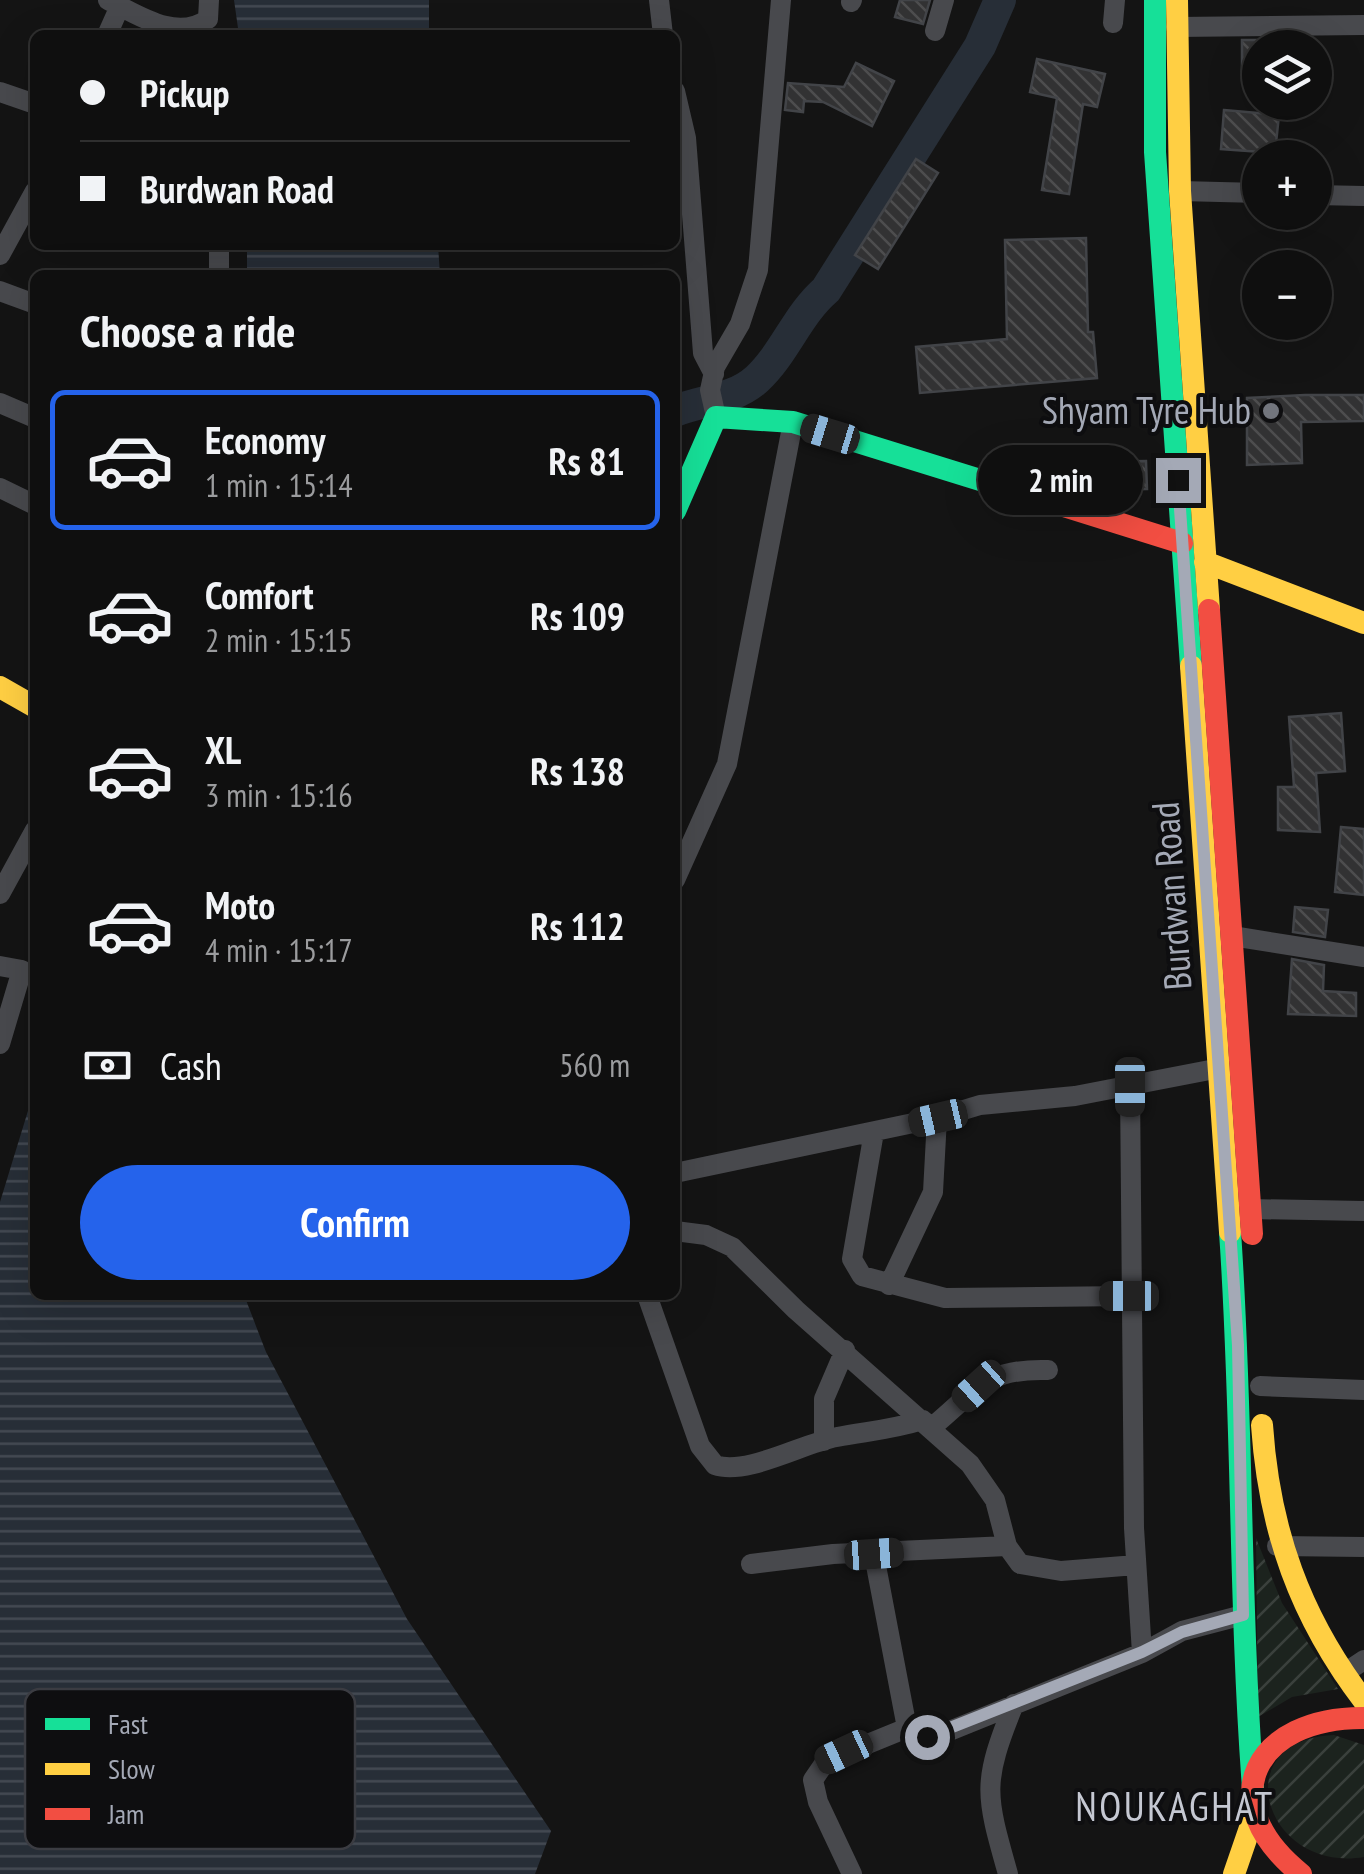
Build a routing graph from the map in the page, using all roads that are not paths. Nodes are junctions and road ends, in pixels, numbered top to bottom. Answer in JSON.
{"nodes":[{"id":1,"x":209,"y":0,"type":"edge"},
{"id":2,"x":659,"y":0,"type":"edge"},
{"id":3,"x":781,"y":0,"type":"edge"},
{"id":4,"x":944,"y":0,"type":"edge"},
{"id":5,"x":1115,"y":0,"type":"edge"},
{"id":6,"x":1155,"y":0,"type":"edge"},
{"id":7,"x":1177,"y":0,"type":"edge"},
{"id":8,"x":114,"y":3,"type":"edge"},
{"id":9,"x":1114,"y":23,"type":"dead end"},
{"id":10,"x":1364,"y":26,"type":"edge"},
{"id":11,"x":1176,"y":27,"type":"junction"},
{"id":12,"x":107,"y":30,"type":"edge"},
{"id":13,"x":191,"y":30,"type":"edge"},
{"id":14,"x":200,"y":30,"type":"edge"},
{"id":15,"x":662,"y":30,"type":"edge"},
{"id":16,"x":935,"y":31,"type":"dead end"},
{"id":17,"x":0,"y":92,"type":"edge"},
{"id":18,"x":30,"y":102,"type":"edge"},
{"id":19,"x":680,"y":112,"type":"edge"},
{"id":20,"x":1180,"y":191,"type":"junction"},
{"id":21,"x":1242,"y":193,"type":"edge"},
{"id":22,"x":1332,"y":195,"type":"edge"},
{"id":23,"x":1364,"y":196,"type":"edge"},
{"id":24,"x":30,"y":200,"type":"edge"},
{"id":25,"x":0,"y":255,"type":"edge"},
{"id":26,"x":0,"y":291,"type":"edge"},
{"id":27,"x":30,"y":302,"type":"edge"},
{"id":28,"x":713,"y":396,"type":"junction"},
{"id":29,"x":0,"y":404,"type":"edge"},
{"id":30,"x":30,"y":416,"type":"edge"},
{"id":31,"x":1185,"y":419,"type":"junction"},
{"id":32,"x":793,"y":422,"type":"junction"},
{"id":33,"x":0,"y":488,"type":"edge"},
{"id":34,"x":680,"y":496,"type":"edge"},
{"id":35,"x":30,"y":503,"type":"edge"},
{"id":36,"x":1182,"y":543,"type":"junction"},
{"id":37,"x":1205,"y":562,"type":"junction"},
{"id":38,"x":1364,"y":623,"type":"edge"},
{"id":39,"x":0,"y":687,"type":"edge"},
{"id":40,"x":30,"y":704,"type":"edge"},
{"id":41,"x":30,"y":838,"type":"edge"},
{"id":42,"x":680,"y":869,"type":"edge"},
{"id":43,"x":3,"y":882,"type":"edge"},
{"id":44,"x":1232,"y":936,"type":"junction"},
{"id":45,"x":1364,"y":957,"type":"edge"},
{"id":46,"x":0,"y":966,"type":"edge"},
{"id":47,"x":0,"y":1044,"type":"edge"},
{"id":48,"x":1220,"y":1068,"type":"junction"},
{"id":49,"x":1130,"y":1087,"type":"junction"},
{"id":50,"x":938,"y":1118,"type":"junction"},
{"id":51,"x":874,"y":1132,"type":"junction"},
{"id":52,"x":680,"y":1172,"type":"edge"},
{"id":53,"x":1250,"y":1209,"type":"junction"},
{"id":54,"x":1364,"y":1211,"type":"edge"},
{"id":55,"x":680,"y":1231,"type":"edge"},
{"id":56,"x":889,"y":1285,"type":"junction"},
{"id":57,"x":1129,"y":1296,"type":"junction"},
{"id":58,"x":648,"y":1300,"type":"edge"},
{"id":59,"x":845,"y":1350,"type":"junction"},
{"id":60,"x":1048,"y":1370,"type":"dead end"},
{"id":61,"x":1260,"y":1386,"type":"junction"},
{"id":62,"x":1364,"y":1390,"type":"edge"},
{"id":63,"x":926,"y":1424,"type":"junction"},
{"id":64,"x":824,"y":1441,"type":"junction"},
{"id":65,"x":1252,"y":1451,"type":"junction"},
{"id":66,"x":1008,"y":1546,"type":"junction"},
{"id":67,"x":1278,"y":1546,"type":"junction"},
{"id":68,"x":1364,"y":1546,"type":"edge"},
{"id":69,"x":874,"y":1554,"type":"junction"},
{"id":70,"x":751,"y":1564,"type":"dead end"},
{"id":71,"x":1136,"y":1565,"type":"junction"},
{"id":72,"x":1243,"y":1615,"type":"junction"},
{"id":73,"x":1142,"y":1652,"type":"junction"},
{"id":74,"x":1364,"y":1660,"type":"edge"},
{"id":75,"x":1344,"y":1674,"type":"junction"},
{"id":76,"x":1364,"y":1702,"type":"edge"},
{"id":77,"x":1014,"y":1704,"type":"junction"},
{"id":78,"x":1364,"y":1718,"type":"edge"},
{"id":79,"x":907,"y":1728,"type":"junction"},
{"id":80,"x":1253,"y":1788,"type":"junction"},
{"id":81,"x":1254,"y":1816,"type":"junction"},
{"id":82,"x":852,"y":1874,"type":"edge"},
{"id":83,"x":1008,"y":1874,"type":"edge"},
{"id":84,"x":1234,"y":1874,"type":"edge"},
{"id":85,"x":1301,"y":1874,"type":"edge"}],
"edges":[{"from":1,"to":14,"type":"street"},
{"from":2,"to":15,"type":"street"},
{"from":3,"to":28,"type":"street"},
{"from":4,"to":16,"type":"street"},
{"from":5,"to":9,"type":"street"},
{"from":6,"to":31,"type":"main road","name":"Burdwan Road"},
{"from":7,"to":11,"type":"main road","name":"Burdwan Road"},
{"from":8,"to":12,"type":"street"},
{"from":8,"to":13,"type":"street"},
{"from":10,"to":11,"type":"street"},
{"from":11,"to":20,"type":"main road","name":"Burdwan Road"},
{"from":17,"to":18,"type":"street"},
{"from":19,"to":28,"type":"street"},
{"from":20,"to":21,"type":"street"},
{"from":20,"to":31,"type":"main road","name":"Burdwan Road"},
{"from":22,"to":23,"type":"street"},
{"from":24,"to":25,"type":"street"},
{"from":26,"to":27,"type":"street"},
{"from":28,"to":32,"type":"main road"},
{"from":28,"to":34,"type":"main road"},
{"from":29,"to":30,"type":"street"},
{"from":31,"to":36,"type":"main road","name":"Burdwan Road"},
{"from":31,"to":37,"type":"main road","name":"Burdwan Road"},
{"from":32,"to":36,"type":"main road"},
{"from":32,"to":42,"type":"street"},
{"from":33,"to":35,"type":"street"},
{"from":36,"to":48,"type":"main road","name":"Burdwan Road"},
{"from":37,"to":38,"type":"main road"},
{"from":37,"to":44,"type":"main road","name":"Burdwan Road"},
{"from":39,"to":40,"type":"main road"},
{"from":41,"to":43,"type":"street"},
{"from":44,"to":45,"type":"street"},
{"from":44,"to":53,"type":"main road","name":"Burdwan Road"},
{"from":46,"to":47,"type":"street"},
{"from":48,"to":49,"type":"street"},
{"from":48,"to":65,"type":"main road","name":"Burdwan Road"},
{"from":49,"to":50,"type":"street"},
{"from":49,"to":57,"type":"street"},
{"from":50,"to":51,"type":"street"},
{"from":50,"to":56,"type":"street"},
{"from":51,"to":52,"type":"street"},
{"from":51,"to":56,"type":"street"},
{"from":53,"to":54,"type":"street"},
{"from":53,"to":61,"type":"main road","name":"Burdwan Road"},
{"from":55,"to":59,"type":"street"},
{"from":56,"to":57,"type":"street"},
{"from":57,"to":71,"type":"street"},
{"from":58,"to":64,"type":"street"},
{"from":59,"to":63,"type":"street"},
{"from":59,"to":64,"type":"street"},
{"from":60,"to":63,"type":"street"},
{"from":61,"to":62,"type":"street"},
{"from":61,"to":65,"type":"main road","name":"Burdwan Road"},
{"from":63,"to":64,"type":"street"},
{"from":63,"to":66,"type":"street"},
{"from":65,"to":67,"type":"main road","name":"Burdwan Road"},
{"from":65,"to":72,"type":"main road","name":"Burdwan Road"},
{"from":66,"to":69,"type":"street"},
{"from":66,"to":71,"type":"street"},
{"from":67,"to":68,"type":"street"},
{"from":67,"to":75,"type":"main road","name":"Burdwan Road"},
{"from":69,"to":70,"type":"street"},
{"from":69,"to":79,"type":"street"},
{"from":71,"to":73,"type":"street"},
{"from":72,"to":73,"type":"street"},
{"from":72,"to":80,"type":"main road","name":"Burdwan Road"},
{"from":73,"to":77,"type":"street"},
{"from":74,"to":75,"type":"street"},
{"from":75,"to":76,"type":"main road","name":"Burdwan Road"},
{"from":77,"to":79,"type":"street"},
{"from":77,"to":83,"type":"street"},
{"from":78,"to":80,"type":"main road"},
{"from":79,"to":82,"type":"street"},
{"from":80,"to":81,"type":"main road","name":"Burdwan Road"},
{"from":81,"to":84,"type":"main road"},
{"from":81,"to":85,"type":"main road"}]}
